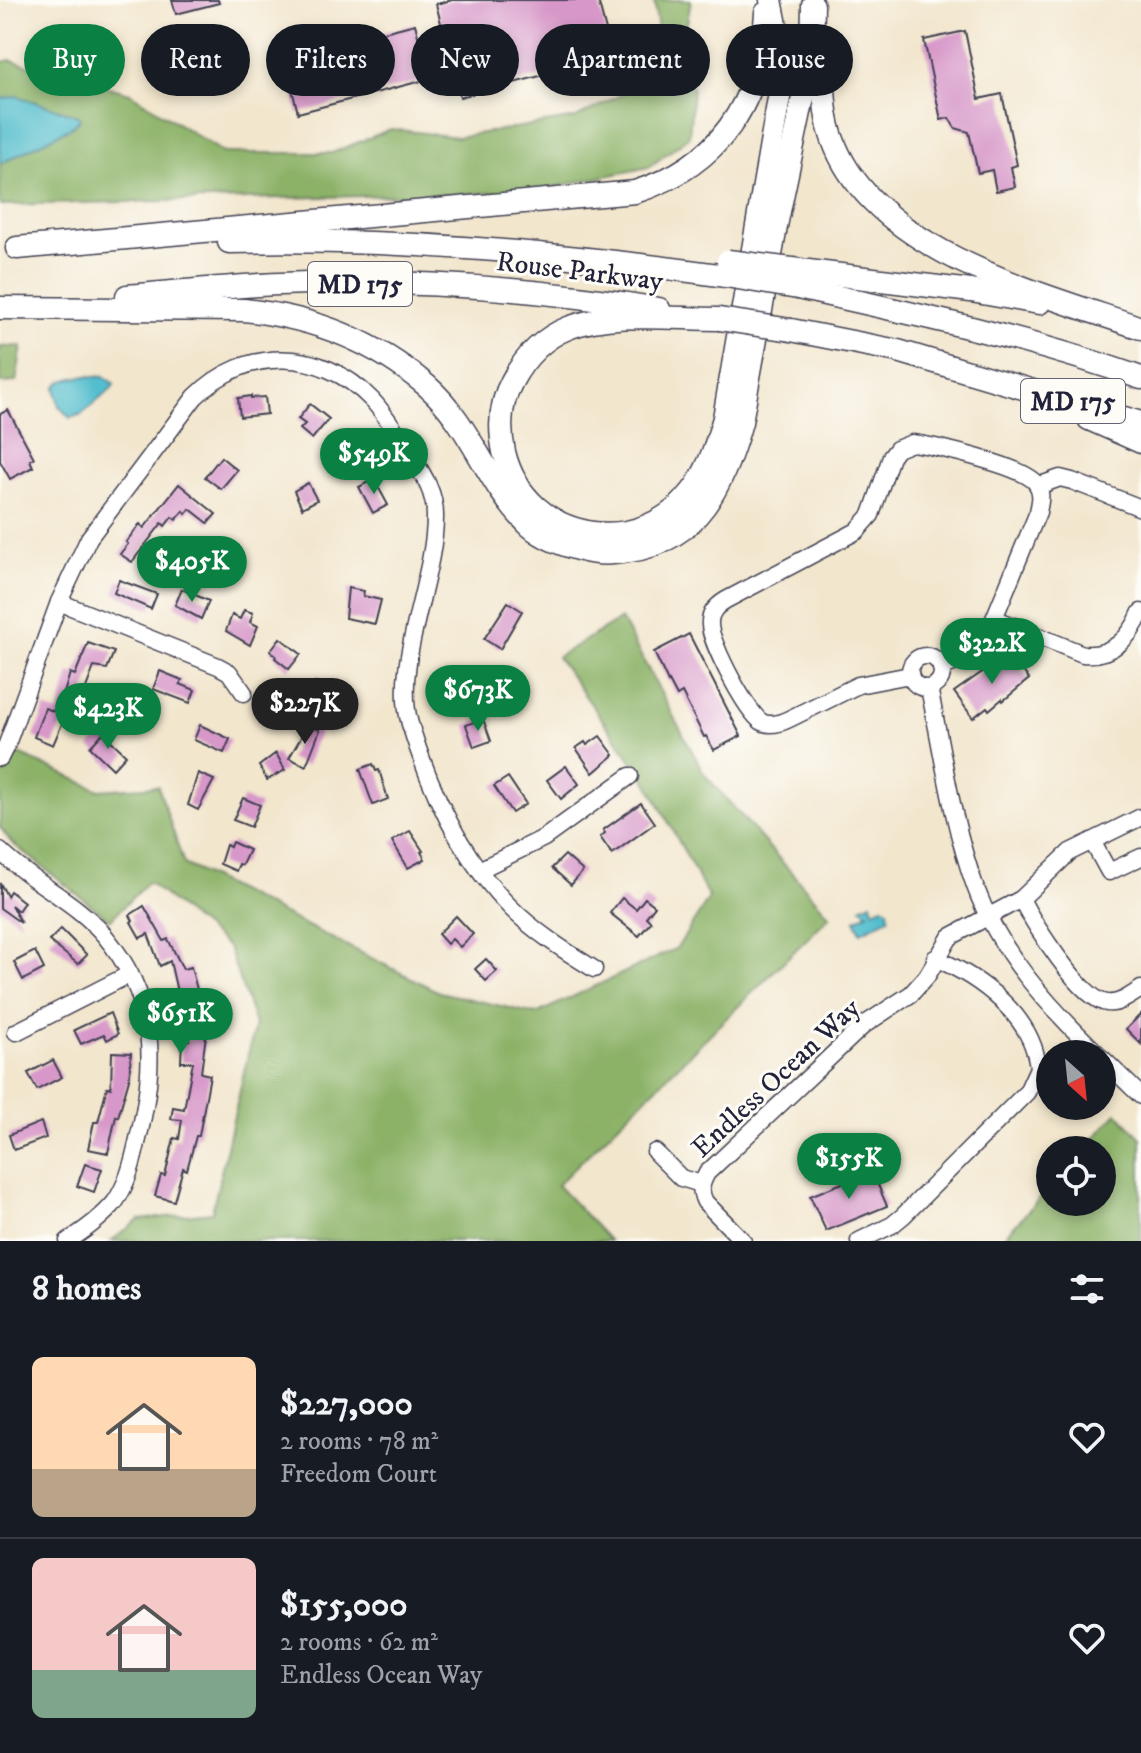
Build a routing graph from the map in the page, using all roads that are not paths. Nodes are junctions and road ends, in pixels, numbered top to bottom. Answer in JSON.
{"nodes":[{"id":1,"x":769,"y":0,"type":"edge"},
{"id":2,"x":812,"y":2,"type":"edge"},
{"id":3,"x":9,"y":248,"type":"edge"},
{"id":4,"x":799,"y":279,"type":"junction"},
{"id":5,"x":0,"y":307,"type":"edge"},
{"id":6,"x":719,"y":319,"type":"junction"},
{"id":7,"x":1135,"y":326,"type":"edge"},
{"id":8,"x":1141,"y":378,"type":"edge"},
{"id":9,"x":1004,"y":380,"type":"junction"},
{"id":10,"x":1141,"y":423,"type":"edge"},
{"id":11,"x":1141,"y":442,"type":"edge"},
{"id":12,"x":1038,"y":486,"type":"junction"},
{"id":13,"x":1141,"y":508,"type":"edge"},
{"id":14,"x":59,"y":602,"type":"junction"},
{"id":15,"x":1141,"y":612,"type":"edge"},
{"id":16,"x":996,"y":619,"type":"junction"},
{"id":17,"x":941,"y":668,"type":"junction"},
{"id":18,"x":910,"y":675,"type":"junction"},
{"id":19,"x":929,"y":688,"type":"junction"},
{"id":20,"x":244,"y":693,"type":"dead end"},
{"id":21,"x":0,"y":758,"type":"edge"},
{"id":22,"x":630,"y":776,"type":"dead end"},
{"id":23,"x":1141,"y":817,"type":"edge"},
{"id":24,"x":1092,"y":841,"type":"junction"},
{"id":25,"x":0,"y":851,"type":"edge"},
{"id":26,"x":1141,"y":857,"type":"edge"},
{"id":27,"x":479,"y":870,"type":"junction"},
{"id":28,"x":1021,"y":899,"type":"junction"},
{"id":29,"x":988,"y":914,"type":"junction"},
{"id":30,"x":935,"y":958,"type":"junction"},
{"id":31,"x":594,"y":969,"type":"dead end"},
{"id":32,"x":130,"y":974,"type":"junction"},
{"id":33,"x":1141,"y":989,"type":"edge"},
{"id":34,"x":16,"y":1032,"type":"dead end"},
{"id":35,"x":1085,"y":1040,"type":"edge"},
{"id":36,"x":1116,"y":1072,"type":"edge"},
{"id":37,"x":1141,"y":1096,"type":"edge"},
{"id":38,"x":655,"y":1152,"type":"dead end"},
{"id":39,"x":701,"y":1184,"type":"junction"},
{"id":40,"x":68,"y":1241,"type":"edge"},
{"id":41,"x":743,"y":1241,"type":"edge"},
{"id":42,"x":859,"y":1241,"type":"edge"}],
"edges":[{"from":1,"to":3,"type":"main road"},
{"from":1,"to":6,"type":"main road"},
{"from":2,"to":5,"type":"main road"},
{"from":2,"to":7,"type":"main road"},
{"from":3,"to":4,"type":"main road","name":"Rouse Parkway","number":"MD 175","bridge":true},
{"from":4,"to":7,"type":"main road"},
{"from":4,"to":8,"type":"main road","name":"Rouse Parkway","number":"MD 175"},
{"from":5,"to":6,"type":"main road","name":"Rouse Parkway","number":"MD 175"},
{"from":6,"to":9,"type":"main road","name":"Rouse Parkway","number":"MD 175","bridge":true},
{"from":9,"to":10,"type":"main road","name":"Rouse Parkway","number":"MD 175"},
{"from":9,"to":11,"type":"main road"},
{"from":12,"to":13,"type":"street"},
{"from":12,"to":16,"type":"street"},
{"from":12,"to":18,"type":"street"},
{"from":14,"to":20,"type":"street"},
{"from":14,"to":21,"type":"street"},
{"from":14,"to":27,"type":"street"},
{"from":15,"to":16,"type":"street"},
{"from":16,"to":17,"type":"street"},
{"from":17,"to":18,"type":"street"},
{"from":17,"to":19,"type":"street"},
{"from":18,"to":19,"type":"street"},
{"from":19,"to":29,"type":"street"},
{"from":22,"to":27,"type":"street"},
{"from":23,"to":24,"type":"street"},
{"from":24,"to":26,"type":"street"},
{"from":24,"to":28,"type":"street"},
{"from":25,"to":32,"type":"street"},
{"from":27,"to":31,"type":"street"},
{"from":28,"to":29,"type":"street","name":"Endless Ocean Way"},
{"from":28,"to":33,"type":"street"},
{"from":29,"to":30,"type":"street","name":"Endless Ocean Way"},
{"from":29,"to":35,"type":"street"},
{"from":30,"to":39,"type":"street","name":"Endless Ocean Way"},
{"from":30,"to":42,"type":"street"},
{"from":32,"to":34,"type":"street"},
{"from":32,"to":40,"type":"street"},
{"from":36,"to":37,"type":"street"},
{"from":38,"to":39,"type":"street"},
{"from":39,"to":41,"type":"street","name":"Endless Ocean Way"}]}
